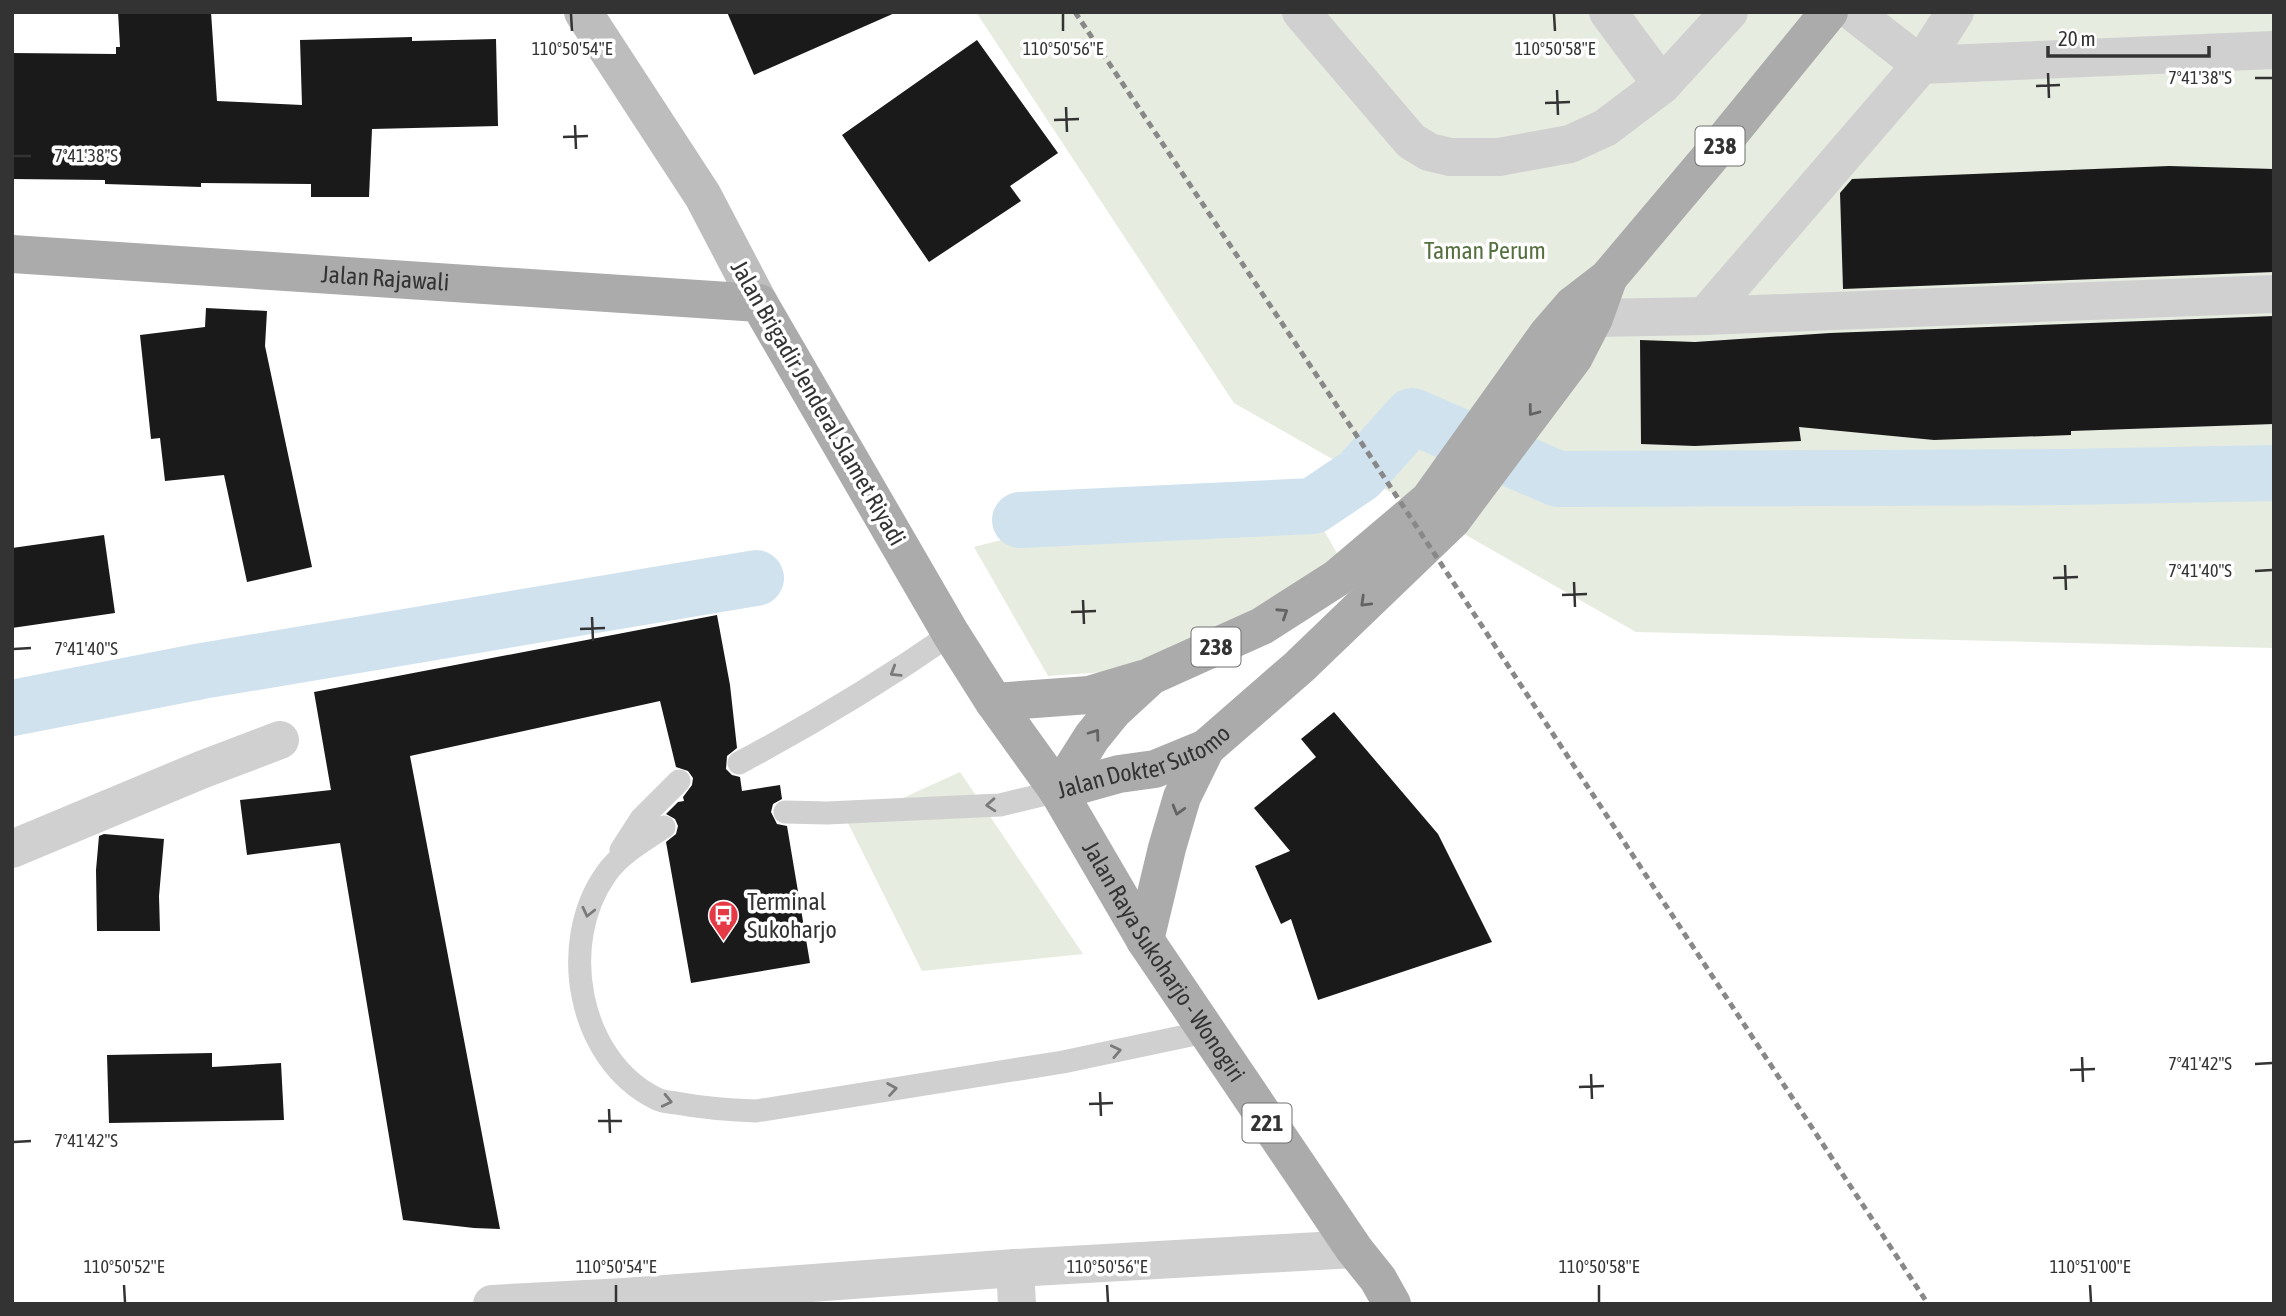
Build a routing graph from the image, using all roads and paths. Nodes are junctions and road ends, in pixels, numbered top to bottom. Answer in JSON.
{"nodes":[{"id":1,"x":583,"y":12,"type":"edge"},
{"id":2,"x":1301,"y":12,"type":"edge"},
{"id":3,"x":1608,"y":12,"type":"edge"},
{"id":4,"x":1729,"y":12,"type":"edge"},
{"id":5,"x":1829,"y":12,"type":"edge"},
{"id":6,"x":1853,"y":12,"type":"edge"},
{"id":7,"x":1955,"y":12,"type":"edge"},
{"id":8,"x":2274,"y":50,"type":"edge"},
{"id":9,"x":1921,"y":65,"type":"junction"},
{"id":10,"x":1662,"y":85,"type":"junction"},
{"id":11,"x":12,"y":254,"type":"edge"},
{"id":12,"x":2274,"y":294,"type":"edge"},
{"id":13,"x":759,"y":303,"type":"junction"},
{"id":14,"x":1583,"y":312,"type":"junction"},
{"id":15,"x":1705,"y":316,"type":"junction"},
{"id":16,"x":1441,"y":510,"type":"junction"},
{"id":17,"x":951,"y":634,"type":"junction"},
{"id":18,"x":1152,"y":676,"type":"junction"},
{"id":19,"x":994,"y":702,"type":"junction"},
{"id":20,"x":281,"y":740,"type":"dead end"},
{"id":21,"x":1206,"y":748,"type":"junction"},
{"id":22,"x":739,"y":763,"type":"dead end"},
{"id":23,"x":679,"y":781,"type":"dead end"},
{"id":24,"x":1058,"y":791,"type":"junction"},
{"id":25,"x":785,"y":812,"type":"dead end"},
{"id":26,"x":664,"y":827,"type":"dead end"},
{"id":27,"x":12,"y":849,"type":"edge"},
{"id":28,"x":607,"y":872,"type":"junction"},
{"id":29,"x":1145,"y":940,"type":"junction"},
{"id":30,"x":1205,"y":1032,"type":"junction"},
{"id":31,"x":1354,"y":1249,"type":"junction"},
{"id":32,"x":1016,"y":1286,"type":"edge"},
{"id":33,"x":624,"y":1300,"type":"edge"},
{"id":34,"x":492,"y":1304,"type":"edge"},
{"id":35,"x":1392,"y":1304,"type":"edge"}],
"edges":[{"from":1,"to":13,"type":"main road","name":"Jalan Brigadir Jenderal Slamet Riyadi"},
{"from":2,"to":10,"type":"street"},
{"from":3,"to":10,"type":"street"},
{"from":4,"to":10,"type":"street"},
{"from":5,"to":14,"type":"main road","name":"Jalan Dokter Sutomo","number":"238"},
{"from":6,"to":9,"type":"street"},
{"from":7,"to":9,"type":"street"},
{"from":8,"to":9,"type":"street"},
{"from":9,"to":15,"type":"street"},
{"from":11,"to":13,"type":"main road","name":"Jalan Rajawali"},
{"from":12,"to":15,"type":"street"},
{"from":13,"to":17,"type":"main road","name":"Jalan Brigadir Jenderal Slamet Riyadi"},
{"from":14,"to":15,"type":"street"},
{"from":14,"to":16,"type":"main road","name":"Jalan Dokter Sutomo","number":"238"},
{"from":18,"to":16,"type":"main road","name":"Jalan Dokter Sutomo","number":"238","one_way":true},
{"from":16,"to":21,"type":"main road","name":"Jalan Dokter Sutomo","number":"238","one_way":true},
{"from":17,"to":19,"type":"main road","name":"Jalan Brigadir Jenderal Slamet Riyadi"},
{"from":17,"to":22,"type":"lane","one_way":true},
{"from":18,"to":19,"type":"main road"},
{"from":24,"to":18,"type":"main road","name":"Jalan Dokter Sutomo","number":"238","one_way":true},
{"from":19,"to":24,"type":"main road","name":"Jalan Brigadir Jenderal Slamet Riyadi"},
{"from":20,"to":27,"type":"street"},
{"from":21,"to":24,"type":"main road","name":"Jalan Dokter Sutomo","number":"238"},
{"from":21,"to":29,"type":"main road","one_way":true},
{"from":23,"to":28,"type":"lane"},
{"from":24,"to":25,"type":"lane","one_way":true},
{"from":24,"to":29,"type":"main road","name":"Jalan Raya Sukoharjo - Wonogiri","number":"221"},
{"from":26,"to":28,"type":"lane"},
{"from":28,"to":30,"type":"lane","one_way":true},
{"from":29,"to":30,"type":"main road","name":"Jalan Raya Sukoharjo - Wonogiri","number":"221"},
{"from":30,"to":31,"type":"main road","name":"Jalan Raya Sukoharjo - Wonogiri","number":"221"},
{"from":31,"to":32,"type":"street"},
{"from":31,"to":35,"type":"main road","name":"Jalan Raya Sukoharjo - Wonogiri","number":"221"},
{"from":32,"to":33,"type":"street"},
{"from":33,"to":34,"type":"street"}]}
